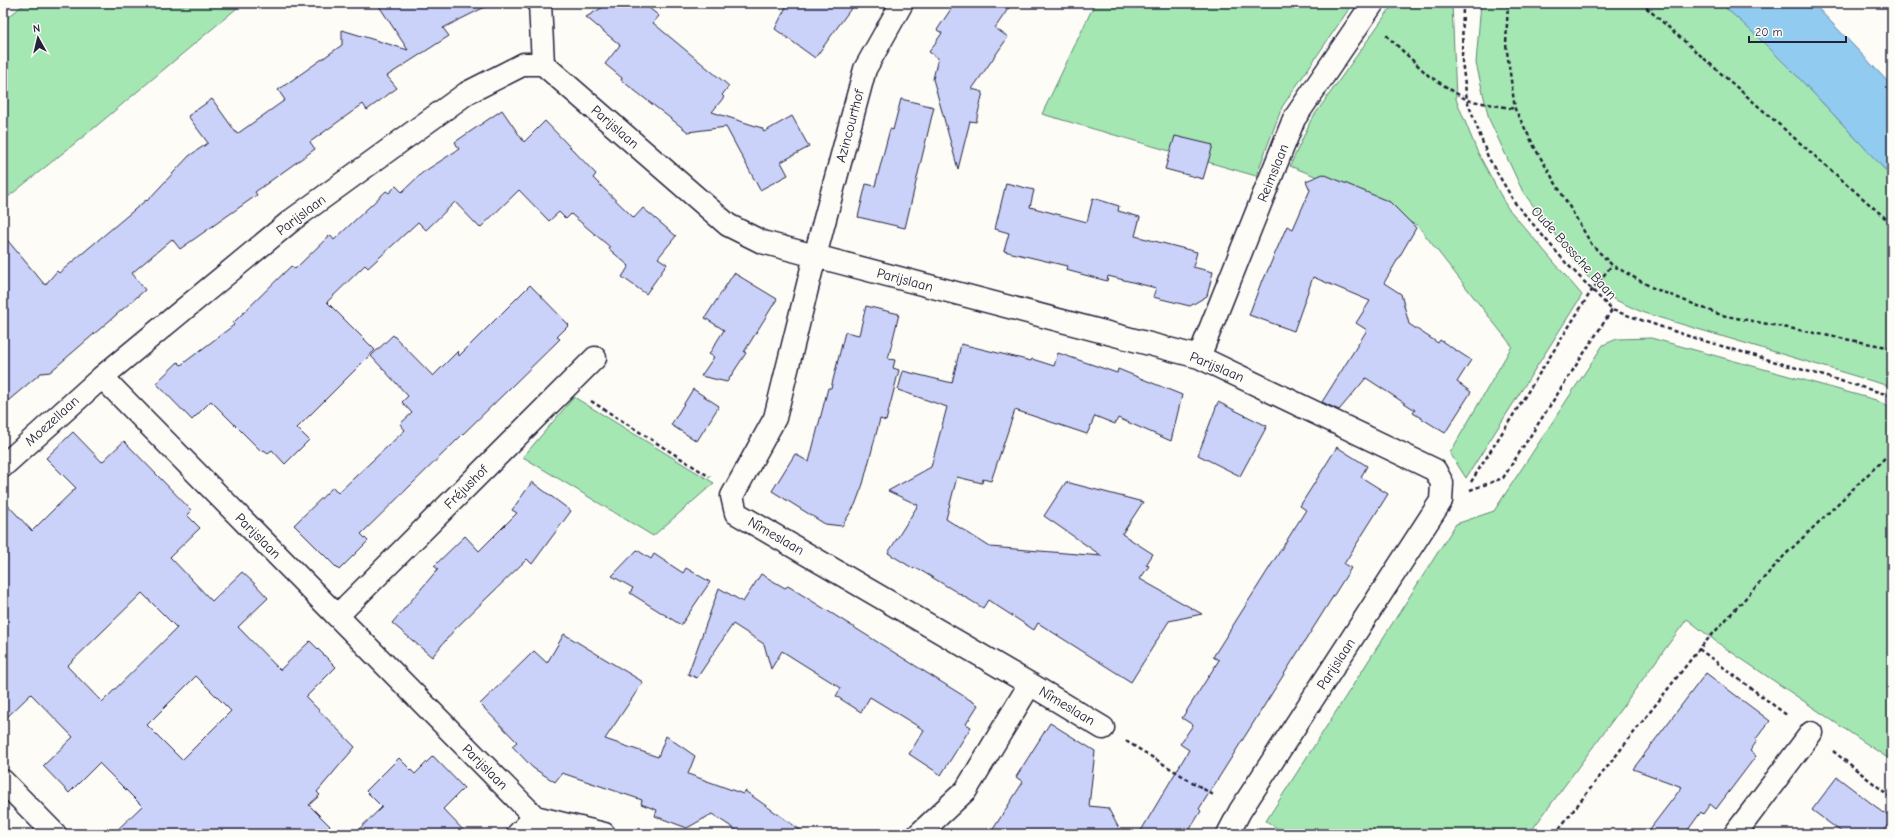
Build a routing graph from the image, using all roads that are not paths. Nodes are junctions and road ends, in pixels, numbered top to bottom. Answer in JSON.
{"nodes":[{"id":1,"x":540,"y":3,"type":"edge"},
{"id":2,"x":902,"y":3,"type":"edge"},
{"id":3,"x":1369,"y":9,"type":"edge"},
{"id":4,"x":543,"y":64,"type":"junction"},
{"id":5,"x":815,"y":256,"type":"junction"},
{"id":6,"x":1199,"y":357,"type":"junction"},
{"id":7,"x":594,"y":358,"type":"dead end"},
{"id":8,"x":102,"y":377,"type":"junction"},
{"id":9,"x":3,"y":466,"type":"edge"},
{"id":10,"x":337,"y":616,"type":"junction"},
{"id":11,"x":1030,"y":684,"type":"junction"},
{"id":12,"x":1103,"y":728,"type":"road end"},
{"id":13,"x":1811,"y":733,"type":"dead end"},
{"id":14,"x":3,"y":781,"type":"edge"},
{"id":15,"x":535,"y":817,"type":"junction"},
{"id":16,"x":55,"y":834,"type":"edge"},
{"id":17,"x":518,"y":834,"type":"edge"},
{"id":18,"x":604,"y":834,"type":"edge"},
{"id":19,"x":919,"y":834,"type":"edge"},
{"id":20,"x":1228,"y":834,"type":"edge"},
{"id":21,"x":1735,"y":834,"type":"edge"}],
"edges":[{"from":1,"to":4,"type":"street"},
{"from":2,"to":5,"type":"street","name":"Azincourthof"},
{"from":3,"to":6,"type":"street","name":"Reimslaan"},
{"from":4,"to":5,"type":"street","name":"Parijslaan"},
{"from":4,"to":8,"type":"street","name":"Parijslaan"},
{"from":5,"to":6,"type":"street","name":"Parijslaan"},
{"from":5,"to":11,"type":"street","name":"Nîmeslaan"},
{"from":6,"to":20,"type":"street","name":"Parijslaan"},
{"from":7,"to":10,"type":"street","name":"Fréjushof"},
{"from":8,"to":9,"type":"street","name":"Moezellaan"},
{"from":8,"to":10,"type":"street","name":"Parijslaan"},
{"from":10,"to":15,"type":"street","name":"Parijslaan"},
{"from":11,"to":12,"type":"street","name":"Nîmeslaan"},
{"from":11,"to":19,"type":"street","name":"Nîmeslaan"},
{"from":13,"to":21,"type":"street"},
{"from":14,"to":16,"type":"street"},
{"from":15,"to":17,"type":"street"},
{"from":15,"to":18,"type":"street"}]}
